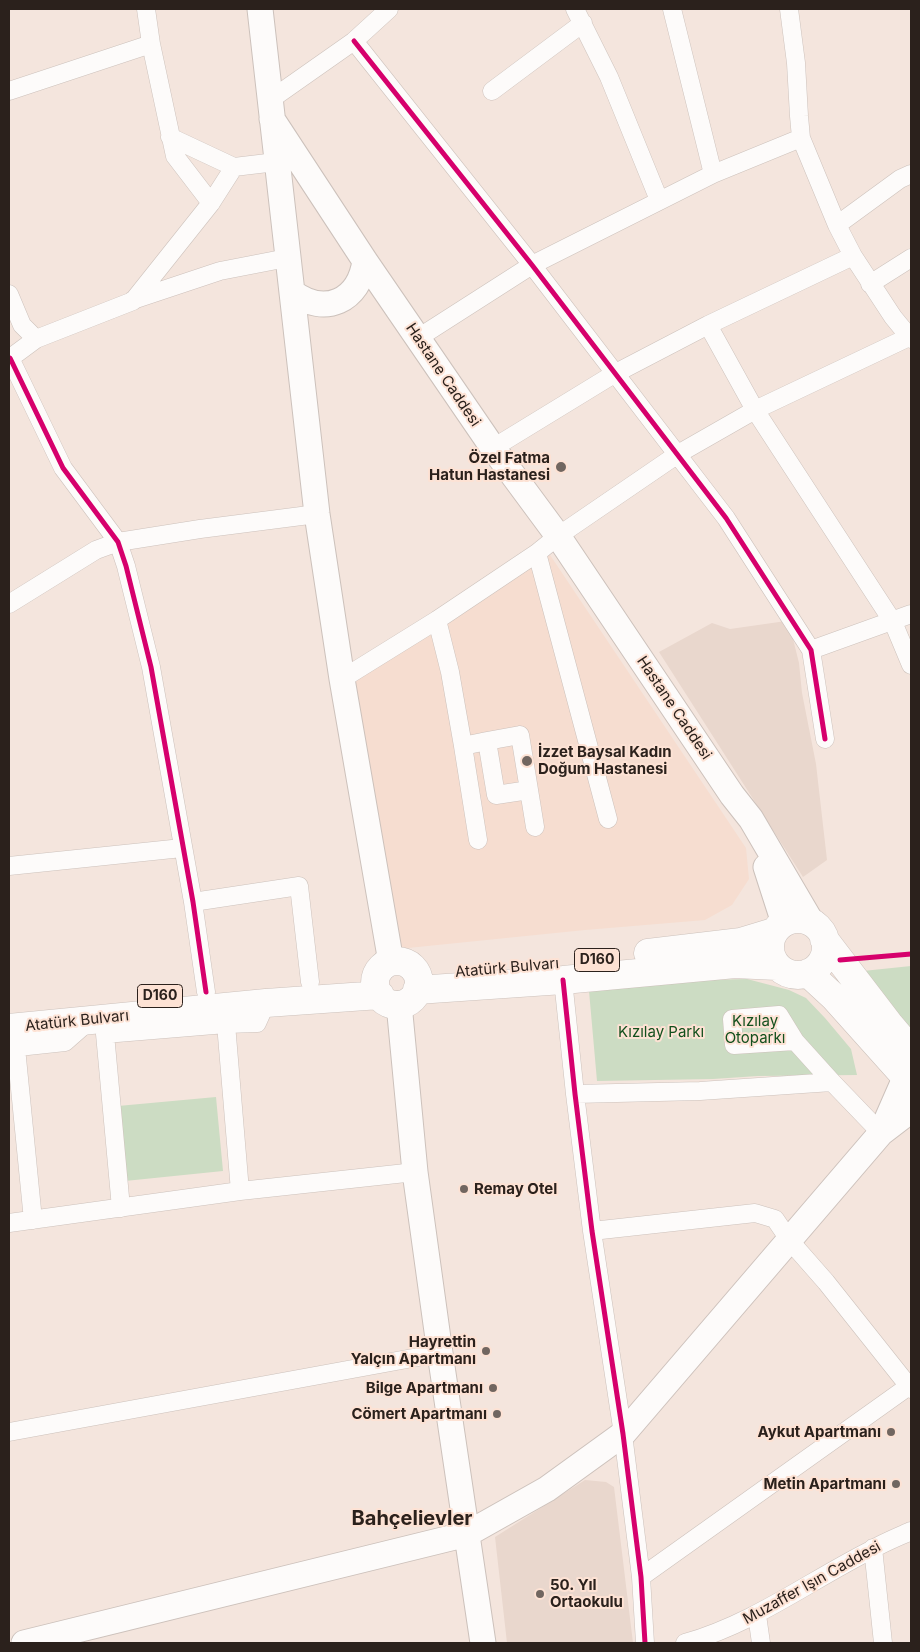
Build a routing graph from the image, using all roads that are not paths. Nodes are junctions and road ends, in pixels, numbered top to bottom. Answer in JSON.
{"nodes":[{"id":1,"x":146,"y":9,"type":"edge"},
{"id":2,"x":260,"y":9,"type":"edge"},
{"id":3,"x":389,"y":9,"type":"edge"},
{"id":4,"x":672,"y":9,"type":"edge"},
{"id":5,"x":789,"y":9,"type":"edge"},
{"id":6,"x":579,"y":16,"type":"edge"},
{"id":7,"x":354,"y":41,"type":"junction"},
{"id":8,"x":151,"y":44,"type":"junction"},
{"id":9,"x":9,"y":90,"type":"edge"},
{"id":10,"x":492,"y":91,"type":"dead end"},
{"id":11,"x":271,"y":110,"type":"junction"},
{"id":12,"x":170,"y":137,"type":"junction"},
{"id":13,"x":801,"y":138,"type":"junction"},
{"id":14,"x":276,"y":162,"type":"junction"},
{"id":15,"x":234,"y":166,"type":"junction"},
{"id":16,"x":307,"y":172,"type":"junction"},
{"id":17,"x":713,"y":174,"type":"junction"},
{"id":18,"x":911,"y":174,"type":"edge"},
{"id":19,"x":660,"y":200,"type":"junction"},
{"id":20,"x":211,"y":203,"type":"junction"},
{"id":21,"x":837,"y":225,"type":"junction"},
{"id":22,"x":854,"y":256,"type":"junction"},
{"id":23,"x":287,"y":258,"type":"junction"},
{"id":24,"x":911,"y":258,"type":"edge"},
{"id":25,"x":365,"y":261,"type":"junction"},
{"id":26,"x":532,"y":265,"type":"junction"},
{"id":27,"x":870,"y":284,"type":"junction"},
{"id":28,"x":292,"y":292,"type":"junction"},
{"id":29,"x":9,"y":294,"type":"edge"},
{"id":30,"x":133,"y":301,"type":"junction"},
{"id":31,"x":15,"y":322,"type":"edge"},
{"id":32,"x":708,"y":325,"type":"junction"},
{"id":33,"x":36,"y":338,"type":"junction"},
{"id":34,"x":418,"y":338,"type":"junction"},
{"id":35,"x":910,"y":338,"type":"edge"},
{"id":36,"x":9,"y":358,"type":"edge"},
{"id":37,"x":614,"y":374,"type":"junction"},
{"id":38,"x":756,"y":410,"type":"junction"},
{"id":39,"x":493,"y":448,"type":"junction"},
{"id":40,"x":678,"y":454,"type":"junction"},
{"id":41,"x":317,"y":514,"type":"junction"},
{"id":42,"x":558,"y":536,"type":"junction"},
{"id":43,"x":118,"y":542,"type":"junction"},
{"id":44,"x":537,"y":553,"type":"junction"},
{"id":45,"x":9,"y":604,"type":"edge"},
{"id":46,"x":911,"y":614,"type":"edge"},
{"id":47,"x":437,"y":620,"type":"junction"},
{"id":48,"x":893,"y":622,"type":"junction"},
{"id":49,"x":812,"y":650,"type":"junction"},
{"id":50,"x":911,"y":665,"type":"edge"},
{"id":51,"x":342,"y":679,"type":"junction"},
{"id":52,"x":825,"y":739,"type":"dead end"},
{"id":53,"x":487,"y":741,"type":"junction"},
{"id":54,"x":463,"y":746,"type":"junction"},
{"id":55,"x":529,"y":790,"type":"junction"},
{"id":56,"x":732,"y":795,"type":"junction"},
{"id":57,"x":608,"y":820,"type":"dead end"},
{"id":58,"x":535,"y":827,"type":"dead end"},
{"id":59,"x":478,"y":840,"type":"dead end"},
{"id":60,"x":182,"y":848,"type":"junction"},
{"id":61,"x":9,"y":866,"type":"edge"},
{"id":62,"x":193,"y":902,"type":"junction"},
{"id":63,"x":779,"y":928,"type":"junction"},
{"id":64,"x":818,"y":931,"type":"junction"},
{"id":65,"x":777,"y":966,"type":"junction"},
{"id":66,"x":808,"y":973,"type":"junction"},
{"id":67,"x":564,"y":980,"type":"junction"},
{"id":68,"x":310,"y":982,"type":"junction"},
{"id":69,"x":397,"y":984,"type":"junction"},
{"id":70,"x":206,"y":992,"type":"junction"},
{"id":71,"x":266,"y":1003,"type":"junction"},
{"id":72,"x":9,"y":1010,"type":"edge"},
{"id":73,"x":226,"y":1024,"type":"junction"},
{"id":74,"x":795,"y":1040,"type":"dead end"},
{"id":75,"x":11,"y":1041,"type":"edge"},
{"id":76,"x":911,"y":1050,"type":"edge"},
{"id":77,"x":908,"y":1080,"type":"edge"},
{"id":78,"x":832,"y":1082,"type":"junction"},
{"id":79,"x":575,"y":1094,"type":"junction"},
{"id":80,"x":911,"y":1110,"type":"edge"},
{"id":81,"x":881,"y":1132,"type":"junction"},
{"id":82,"x":415,"y":1172,"type":"junction"},
{"id":83,"x":240,"y":1191,"type":"junction"},
{"id":84,"x":121,"y":1208,"type":"junction"},
{"id":85,"x":33,"y":1220,"type":"junction"},
{"id":86,"x":9,"y":1223,"type":"edge"},
{"id":87,"x":592,"y":1231,"type":"junction"},
{"id":88,"x":790,"y":1241,"type":"junction"},
{"id":89,"x":440,"y":1353,"type":"junction"},
{"id":90,"x":910,"y":1388,"type":"edge"},
{"id":91,"x":9,"y":1432,"type":"edge"},
{"id":92,"x":623,"y":1434,"type":"junction"},
{"id":93,"x":911,"y":1531,"type":"edge"},
{"id":94,"x":468,"y":1534,"type":"junction"},
{"id":95,"x":873,"y":1548,"type":"junction"},
{"id":96,"x":641,"y":1576,"type":"junction"},
{"id":97,"x":757,"y":1615,"type":"junction"},
{"id":98,"x":24,"y":1643,"type":"edge"},
{"id":99,"x":483,"y":1643,"type":"edge"},
{"id":100,"x":645,"y":1643,"type":"edge"},
{"id":101,"x":685,"y":1643,"type":"edge"},
{"id":102,"x":761,"y":1643,"type":"edge"},
{"id":103,"x":883,"y":1643,"type":"edge"}],
"edges":[{"from":1,"to":8,"type":"street"},
{"from":2,"to":11,"type":"main road","name":"Hastane Caddesi"},
{"from":3,"to":7,"type":"street"},
{"from":4,"to":17,"type":"street"},
{"from":5,"to":13,"type":"street"},
{"from":6,"to":10,"type":"street"},
{"from":6,"to":19,"type":"street"},
{"from":7,"to":11,"type":"street"},
{"from":7,"to":26,"type":"street"},
{"from":8,"to":9,"type":"street"},
{"from":8,"to":12,"type":"street"},
{"from":11,"to":14,"type":"main road"},
{"from":11,"to":16,"type":"main road","name":"Hastane Caddesi"},
{"from":12,"to":15,"type":"street"},
{"from":12,"to":20,"type":"street"},
{"from":13,"to":17,"type":"street"},
{"from":13,"to":21,"type":"street"},
{"from":14,"to":15,"type":"street"},
{"from":14,"to":16,"type":"main road"},
{"from":14,"to":23,"type":"main road"},
{"from":15,"to":20,"type":"street"},
{"from":16,"to":25,"type":"main road","name":"Hastane Caddesi"},
{"from":17,"to":19,"type":"street"},
{"from":18,"to":21,"type":"street"},
{"from":19,"to":26,"type":"street"},
{"from":20,"to":30,"type":"street"},
{"from":21,"to":22,"type":"street"},
{"from":22,"to":27,"type":"street"},
{"from":22,"to":32,"type":"street"},
{"from":23,"to":28,"type":"main road"},
{"from":23,"to":30,"type":"street"},
{"from":24,"to":27,"type":"street"},
{"from":25,"to":28,"type":"main road"},
{"from":25,"to":34,"type":"main road","name":"Hastane Caddesi"},
{"from":26,"to":34,"type":"street"},
{"from":26,"to":37,"type":"street"},
{"from":27,"to":35,"type":"street"},
{"from":28,"to":41,"type":"main road"},
{"from":29,"to":31,"type":"street"},
{"from":30,"to":33,"type":"street"},
{"from":31,"to":33,"type":"street"},
{"from":32,"to":37,"type":"street"},
{"from":32,"to":38,"type":"street"},
{"from":33,"to":36,"type":"street"},
{"from":34,"to":39,"type":"main road","name":"Hastane Caddesi"},
{"from":35,"to":38,"type":"street"},
{"from":36,"to":43,"type":"street"},
{"from":37,"to":39,"type":"street"},
{"from":37,"to":40,"type":"street"},
{"from":38,"to":40,"type":"street"},
{"from":38,"to":48,"type":"street"},
{"from":39,"to":42,"type":"main road","name":"Hastane Caddesi"},
{"from":40,"to":42,"type":"street"},
{"from":40,"to":49,"type":"street"},
{"from":41,"to":43,"type":"street"},
{"from":41,"to":51,"type":"main road"},
{"from":42,"to":44,"type":"street"},
{"from":42,"to":56,"type":"main road","name":"Hastane Caddesi"},
{"from":43,"to":45,"type":"street"},
{"from":43,"to":60,"type":"street"},
{"from":44,"to":47,"type":"street"},
{"from":44,"to":57,"type":"street"},
{"from":46,"to":48,"type":"street"},
{"from":47,"to":51,"type":"street"},
{"from":47,"to":54,"type":"street"},
{"from":48,"to":49,"type":"street"},
{"from":48,"to":50,"type":"street"},
{"from":49,"to":52,"type":"street"},
{"from":51,"to":69,"type":"main road"},
{"from":53,"to":54,"type":"street"},
{"from":53,"to":55,"type":"street"},
{"from":53,"to":55,"type":"street"},
{"from":54,"to":59,"type":"street"},
{"from":55,"to":58,"type":"street"},
{"from":56,"to":63,"type":"main road","name":"Hastane Caddesi"},
{"from":56,"to":64,"type":"main road","name":"Hastane Caddesi"},
{"from":60,"to":61,"type":"street"},
{"from":60,"to":62,"type":"street"},
{"from":62,"to":68,"type":"street"},
{"from":62,"to":70,"type":"street"},
{"from":63,"to":64,"type":"main road","number":"D160"},
{"from":63,"to":65,"type":"main road"},
{"from":63,"to":69,"type":"main road","name":"Atatürk Bulvarı","number":"D160"},
{"from":64,"to":66,"type":"main road"},
{"from":64,"to":76,"type":"main road","name":"Hastane Caddesi"},
{"from":65,"to":66,"type":"main road","number":"D160"},
{"from":65,"to":67,"type":"main road","name":"Atatürk Bulvarı","number":"D160"},
{"from":66,"to":77,"type":"main road"},
{"from":67,"to":69,"type":"main road","name":"Atatürk Bulvarı"},
{"from":67,"to":79,"type":"street"},
{"from":68,"to":69,"type":"main road","name":"Atatürk Bulvarı"},
{"from":68,"to":70,"type":"main road","name":"Atatürk Bulvarı","number":"D160"},
{"from":69,"to":71,"type":"main road","name":"Atatürk Bulvarı"},
{"from":69,"to":82,"type":"main road"},
{"from":70,"to":72,"type":"main road","name":"Atatürk Bulvarı","number":"D160"},
{"from":71,"to":73,"type":"street"},
{"from":71,"to":75,"type":"main road","name":"Atatürk Bulvarı","number":"D160"},
{"from":73,"to":83,"type":"street"},
{"from":73,"to":84,"type":"street"},
{"from":74,"to":78,"type":"street"},
{"from":75,"to":85,"type":"street"},
{"from":77,"to":81,"type":"main road"},
{"from":78,"to":79,"type":"street"},
{"from":78,"to":81,"type":"street"},
{"from":79,"to":87,"type":"street"},
{"from":80,"to":81,"type":"main road"},
{"from":81,"to":88,"type":"main road"},
{"from":82,"to":83,"type":"street"},
{"from":82,"to":89,"type":"main road"},
{"from":83,"to":84,"type":"street"},
{"from":84,"to":85,"type":"street"},
{"from":85,"to":86,"type":"street"},
{"from":87,"to":88,"type":"street"},
{"from":87,"to":92,"type":"street"},
{"from":88,"to":90,"type":"street"},
{"from":88,"to":92,"type":"main road"},
{"from":89,"to":91,"type":"street"},
{"from":89,"to":94,"type":"main road"},
{"from":90,"to":96,"type":"street"},
{"from":92,"to":94,"type":"main road"},
{"from":92,"to":96,"type":"street"},
{"from":93,"to":95,"type":"street","name":"Muzaffer Işın Caddesi"},
{"from":94,"to":98,"type":"main road"},
{"from":94,"to":99,"type":"main road"},
{"from":95,"to":97,"type":"street","name":"Muzaffer Işın Caddesi"},
{"from":95,"to":103,"type":"street"},
{"from":96,"to":100,"type":"street"},
{"from":97,"to":101,"type":"street","name":"Muzaffer Işın Caddesi"},
{"from":97,"to":102,"type":"street"}]}
